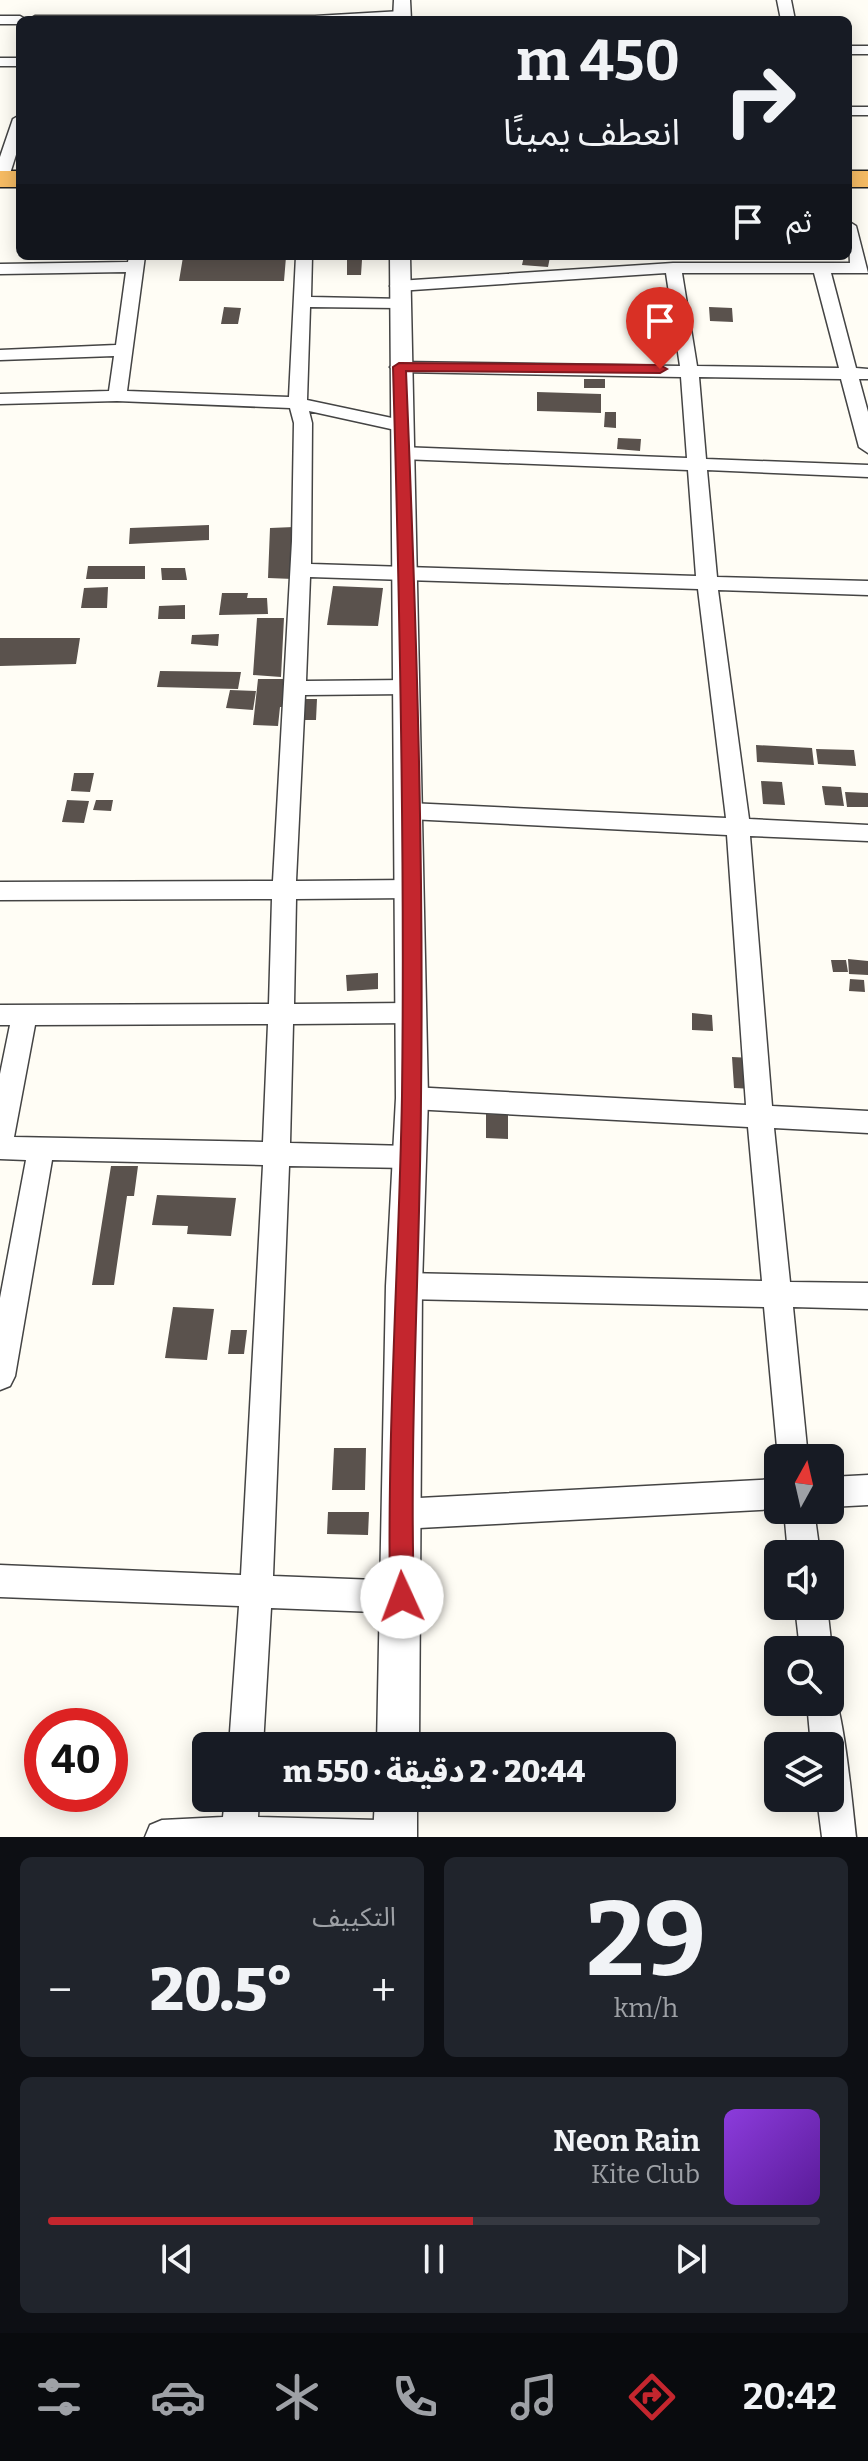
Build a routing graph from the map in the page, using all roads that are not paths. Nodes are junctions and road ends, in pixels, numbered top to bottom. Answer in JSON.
{"nodes":[{"id":1,"x":402,"y":12,"type":"edge"},
{"id":2,"x":358,"y":16,"type":"edge"},
{"id":3,"x":16,"y":130,"type":"edge"},
{"id":4,"x":0,"y":179,"type":"edge"},
{"id":5,"x":852,"y":236,"type":"edge"},
{"id":6,"x":304,"y":260,"type":"edge"},
{"id":7,"x":136,"y":262,"type":"edge"},
{"id":8,"x":821,"y":267,"type":"junction"},
{"id":9,"x":673,"y":268,"type":"junction"},
{"id":10,"x":864,"y":268,"type":"edge"},
{"id":11,"x":0,"y":269,"type":"edge"},
{"id":12,"x":399,"y":282,"type":"edge"},
{"id":13,"x":304,"y":302,"type":"junction"},
{"id":14,"x":123,"y":350,"type":"junction"},
{"id":15,"x":0,"y":355,"type":"edge"},
{"id":16,"x":399,"y":367,"type":"junction"},
{"id":17,"x":689,"y":369,"type":"junction"},
{"id":18,"x":860,"y":374,"type":"edge"},
{"id":19,"x":117,"y":396,"type":"junction"},
{"id":20,"x":0,"y":399,"type":"edge"},
{"id":21,"x":298,"y":403,"type":"junction"},
{"id":22,"x":400,"y":439,"type":"junction"},
{"id":23,"x":868,"y":447,"type":"edge"},
{"id":24,"x":697,"y":466,"type":"junction"},
{"id":25,"x":868,"y":471,"type":"edge"},
{"id":26,"x":302,"y":570,"type":"junction"},
{"id":27,"x":404,"y":572,"type":"junction"},
{"id":28,"x":707,"y":582,"type":"junction"},
{"id":29,"x":868,"y":588,"type":"edge"},
{"id":30,"x":407,"y":687,"type":"junction"},
{"id":31,"x":296,"y":688,"type":"junction"},
{"id":32,"x":409,"y":811,"type":"junction"},
{"id":33,"x":738,"y":826,"type":"junction"},
{"id":34,"x":868,"y":833,"type":"edge"},
{"id":35,"x":411,"y":889,"type":"junction"},
{"id":36,"x":0,"y":891,"type":"edge"},
{"id":37,"x":284,"y":892,"type":"junction"},
{"id":38,"x":282,"y":1012,"type":"junction"},
{"id":39,"x":411,"y":1013,"type":"junction"},
{"id":40,"x":12,"y":1015,"type":"edge"},
{"id":41,"x":412,"y":1098,"type":"junction"},
{"id":42,"x":760,"y":1115,"type":"junction"},
{"id":43,"x":868,"y":1122,"type":"edge"},
{"id":44,"x":0,"y":1142,"type":"edge"},
{"id":45,"x":0,"y":1148,"type":"edge"},
{"id":46,"x":41,"y":1150,"type":"junction"},
{"id":47,"x":278,"y":1152,"type":"junction"},
{"id":48,"x":409,"y":1157,"type":"junction"},
{"id":49,"x":404,"y":1286,"type":"junction"},
{"id":50,"x":776,"y":1293,"type":"junction"},
{"id":51,"x":868,"y":1296,"type":"edge"},
{"id":52,"x":0,"y":1376,"type":"edge"},
{"id":53,"x":792,"y":1444,"type":"edge"},
{"id":54,"x":868,"y":1490,"type":"edge"},
{"id":55,"x":844,"y":1491,"type":"edge"},
{"id":56,"x":764,"y":1495,"type":"edge"},
{"id":57,"x":400,"y":1514,"type":"junction"},
{"id":58,"x":0,"y":1581,"type":"edge"},
{"id":59,"x":257,"y":1590,"type":"junction"},
{"id":60,"x":402,"y":1597,"type":"junction"},
{"id":61,"x":247,"y":1732,"type":"edge"},
{"id":62,"x":398,"y":1732,"type":"edge"},
{"id":63,"x":241,"y":1812,"type":"edge"},
{"id":64,"x":396,"y":1812,"type":"edge"},
{"id":65,"x":836,"y":1812,"type":"edge"},
{"id":66,"x":239,"y":1834,"type":"junction"},
{"id":67,"x":162,"y":1837,"type":"edge"},
{"id":68,"x":378,"y":1837,"type":"edge"},
{"id":69,"x":395,"y":1837,"type":"edge"},
{"id":70,"x":839,"y":1837,"type":"edge"}],
"edges":[{"from":1,"to":2,"type":"street"},
{"from":3,"to":4,"type":"street"},
{"from":5,"to":10,"type":"street"},
{"from":6,"to":13,"type":"street"},
{"from":7,"to":11,"type":"street"},
{"from":7,"to":14,"type":"street"},
{"from":8,"to":9,"type":"street"},
{"from":8,"to":10,"type":"street"},
{"from":8,"to":18,"type":"street"},
{"from":9,"to":12,"type":"street"},
{"from":9,"to":17,"type":"street"},
{"from":12,"to":13,"type":"street"},
{"from":12,"to":16,"type":"street"},
{"from":13,"to":21,"type":"street"},
{"from":14,"to":15,"type":"street"},
{"from":14,"to":19,"type":"street"},
{"from":16,"to":17,"type":"street"},
{"from":16,"to":22,"type":"street"},
{"from":17,"to":18,"type":"street"},
{"from":17,"to":24,"type":"street"},
{"from":18,"to":23,"type":"street"},
{"from":19,"to":20,"type":"street"},
{"from":19,"to":21,"type":"street"},
{"from":21,"to":22,"type":"street"},
{"from":21,"to":26,"type":"street"},
{"from":22,"to":24,"type":"street"},
{"from":22,"to":27,"type":"street"},
{"from":24,"to":25,"type":"street"},
{"from":24,"to":28,"type":"street"},
{"from":26,"to":27,"type":"street"},
{"from":26,"to":31,"type":"street"},
{"from":27,"to":28,"type":"street"},
{"from":27,"to":30,"type":"street"},
{"from":28,"to":29,"type":"street"},
{"from":28,"to":33,"type":"street"},
{"from":30,"to":31,"type":"street"},
{"from":30,"to":32,"type":"street"},
{"from":31,"to":37,"type":"street"},
{"from":32,"to":33,"type":"street"},
{"from":32,"to":35,"type":"street"},
{"from":33,"to":34,"type":"street"},
{"from":33,"to":42,"type":"street"},
{"from":35,"to":37,"type":"street"},
{"from":35,"to":39,"type":"street"},
{"from":36,"to":37,"type":"street"},
{"from":37,"to":38,"type":"street"},
{"from":38,"to":39,"type":"street"},
{"from":38,"to":40,"type":"street"},
{"from":38,"to":47,"type":"street"},
{"from":39,"to":41,"type":"street"},
{"from":40,"to":44,"type":"street"},
{"from":41,"to":42,"type":"street"},
{"from":41,"to":48,"type":"street"},
{"from":42,"to":43,"type":"street"},
{"from":42,"to":50,"type":"street"},
{"from":45,"to":46,"type":"street"},
{"from":46,"to":47,"type":"street"},
{"from":46,"to":52,"type":"street"},
{"from":47,"to":48,"type":"street"},
{"from":47,"to":59,"type":"street"},
{"from":48,"to":49,"type":"street"},
{"from":49,"to":50,"type":"street"},
{"from":49,"to":57,"type":"street"},
{"from":50,"to":51,"type":"street"},
{"from":50,"to":53,"type":"street"},
{"from":54,"to":55,"type":"street"},
{"from":56,"to":57,"type":"street"},
{"from":57,"to":60,"type":"street"},
{"from":58,"to":59,"type":"street"},
{"from":59,"to":60,"type":"street"},
{"from":59,"to":61,"type":"street"},
{"from":60,"to":62,"type":"street"},
{"from":63,"to":66,"type":"street"},
{"from":64,"to":69,"type":"street"},
{"from":65,"to":70,"type":"street"},
{"from":66,"to":67,"type":"street"},
{"from":66,"to":68,"type":"street"}]}
